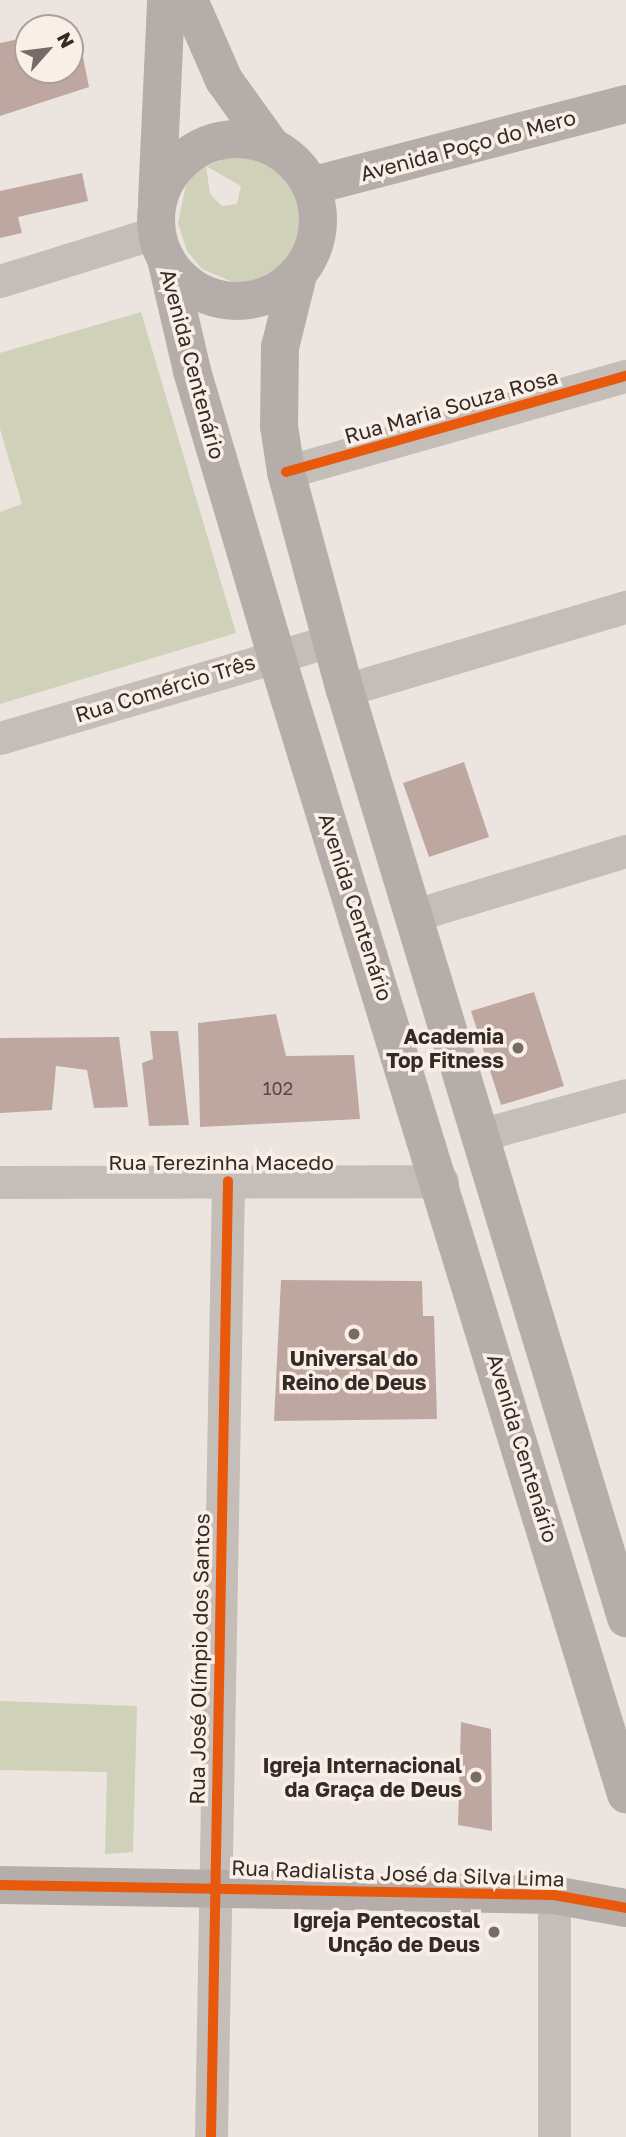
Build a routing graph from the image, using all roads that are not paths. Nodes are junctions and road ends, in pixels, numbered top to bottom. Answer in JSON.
{"nodes":[{"id":1,"x":166,"y":0,"type":"edge"},
{"id":2,"x":189,"y":0,"type":"edge"},
{"id":3,"x":626,"y":104,"type":"edge"},
{"id":4,"x":272,"y":147,"type":"junction"},
{"id":5,"x":310,"y":187,"type":"junction"},
{"id":6,"x":160,"y":232,"type":"junction"},
{"id":7,"x":298,"y":275,"type":"junction"},
{"id":8,"x":0,"y":281,"type":"edge"},
{"id":9,"x":626,"y":376,"type":"edge"},
{"id":10,"x":286,"y":472,"type":"junction"},
{"id":11,"x":626,"y":607,"type":"edge"},
{"id":12,"x":331,"y":640,"type":"junction"},
{"id":13,"x":276,"y":655,"type":"junction"},
{"id":14,"x":345,"y":690,"type":"junction"},
{"id":15,"x":0,"y":738,"type":"edge"},
{"id":16,"x":626,"y":851,"type":"edge"},
{"id":17,"x":419,"y":929,"type":"junction"},
{"id":18,"x":373,"y":959,"type":"junction"},
{"id":19,"x":626,"y":1095,"type":"edge"},
{"id":20,"x":480,"y":1135,"type":"junction"},
{"id":21,"x":228,"y":1181,"type":"junction"},
{"id":22,"x":442,"y":1181,"type":"junction"},
{"id":23,"x":0,"y":1182,"type":"edge"},
{"id":24,"x":626,"y":1618,"type":"edge"},
{"id":25,"x":626,"y":1794,"type":"edge"},
{"id":26,"x":0,"y":1885,"type":"edge"},
{"id":27,"x":214,"y":1886,"type":"junction"},
{"id":28,"x":554,"y":1895,"type":"junction"},
{"id":29,"x":626,"y":1908,"type":"edge"},
{"id":30,"x":211,"y":2137,"type":"edge"},
{"id":31,"x":554,"y":2137,"type":"edge"}],
"edges":[{"from":1,"to":6,"type":"main road","name":"Avenida Centenário"},
{"from":2,"to":4,"type":"main road"},
{"from":3,"to":5,"type":"main road","name":"Avenida Poço do Mero"},
{"from":4,"to":5,"type":"main road"},
{"from":4,"to":6,"type":"main road"},
{"from":5,"to":7,"type":"main road"},
{"from":6,"to":7,"type":"main road"},
{"from":6,"to":8,"type":"street"},
{"from":6,"to":13,"type":"main road","name":"Avenida Centenário"},
{"from":7,"to":10,"type":"main road"},
{"from":9,"to":10,"type":"street","name":"Rua Maria Souza Rosa"},
{"from":10,"to":12,"type":"main road"},
{"from":11,"to":14,"type":"street"},
{"from":12,"to":13,"type":"street","name":"Rua Comércio Três"},
{"from":12,"to":14,"type":"main road"},
{"from":13,"to":15,"type":"street","name":"Rua Comércio Três"},
{"from":13,"to":18,"type":"main road","name":"Avenida Centenário"},
{"from":14,"to":17,"type":"main road"},
{"from":16,"to":17,"type":"street"},
{"from":17,"to":18,"type":"main road"},
{"from":17,"to":20,"type":"main road"},
{"from":18,"to":22,"type":"main road","name":"Avenida Centenário"},
{"from":19,"to":20,"type":"street"},
{"from":20,"to":24,"type":"main road"},
{"from":21,"to":22,"type":"street","name":"Rua Terezinha Macedo"},
{"from":21,"to":23,"type":"street","name":"Rua Terezinha Macedo"},
{"from":21,"to":27,"type":"street","name":"Rua José Olímpio dos Santos"},
{"from":22,"to":25,"type":"main road","name":"Avenida Centenário"},
{"from":26,"to":27,"type":"main road","name":"Rua Radialista José da Silva Lima"},
{"from":27,"to":28,"type":"main road","name":"Rua Radialista José da Silva Lima"},
{"from":27,"to":30,"type":"street","name":"Rua José Olímpio dos Santos"},
{"from":28,"to":29,"type":"main road","name":"Rua Radialista José da Silva Lima"},
{"from":28,"to":31,"type":"street"}]}
